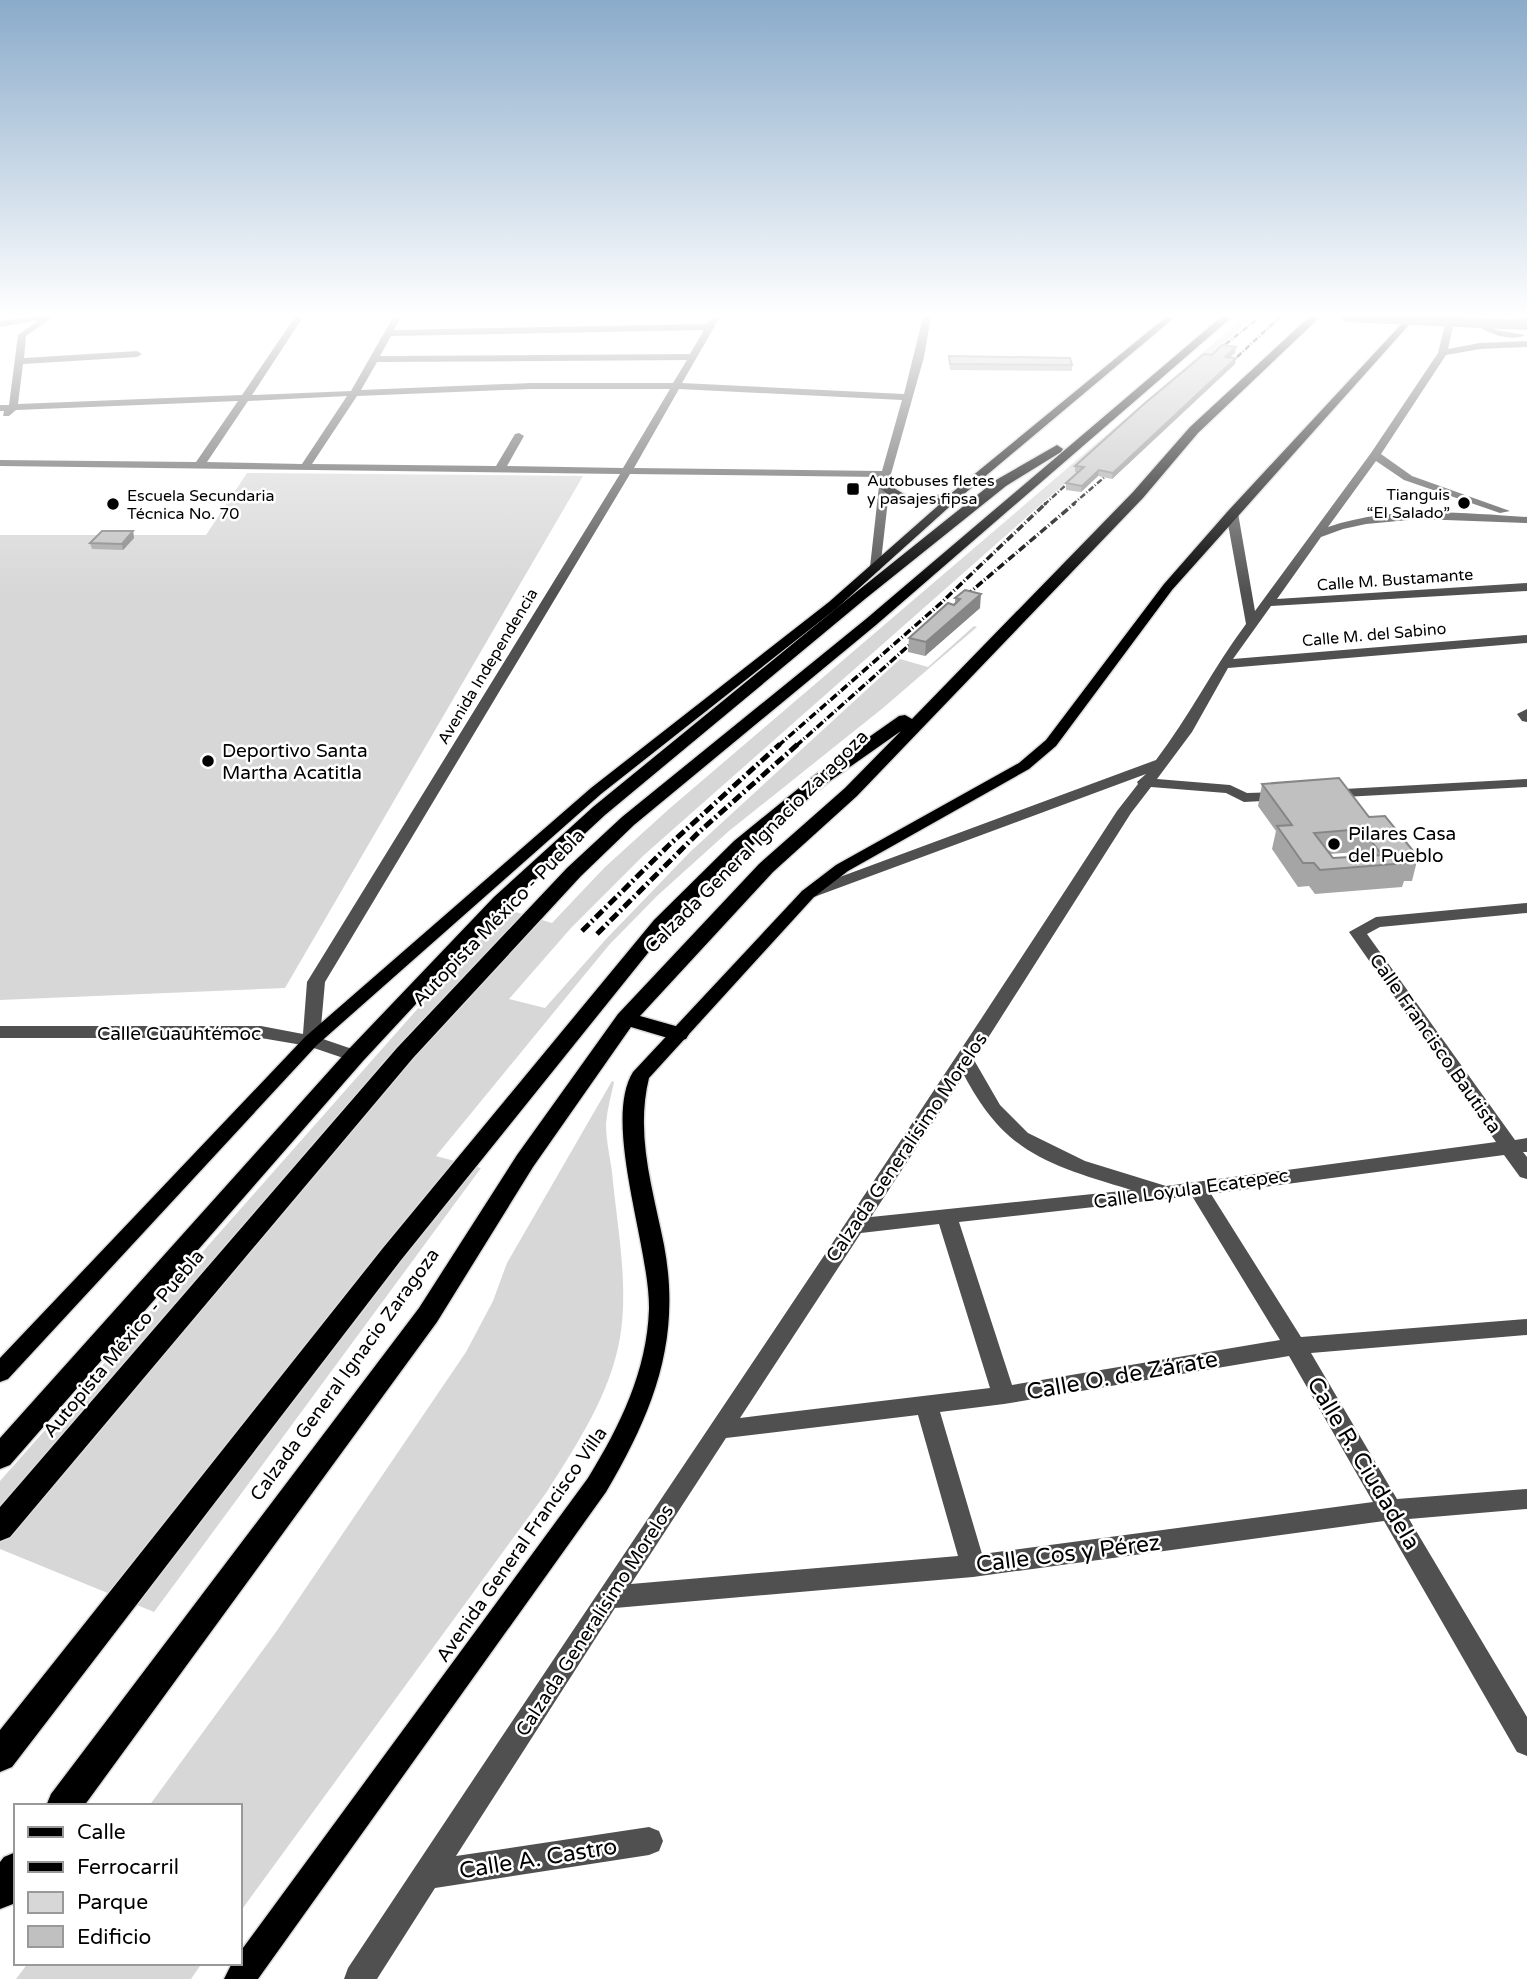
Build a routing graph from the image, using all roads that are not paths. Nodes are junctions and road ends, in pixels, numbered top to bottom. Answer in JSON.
{"nodes":[{"id":1,"x":236,"y":409,"type":"edge"},
{"id":2,"x":344,"y":409,"type":"edge"},
{"id":3,"x":662,"y":409,"type":"edge"},
{"id":4,"x":904,"y":409,"type":"edge"},
{"id":5,"x":1060,"y":409,"type":"edge"},
{"id":6,"x":1118,"y":409,"type":"edge"},
{"id":7,"x":1216,"y":409,"type":"edge"},
{"id":8,"x":1327,"y":409,"type":"edge"},
{"id":9,"x":1406,"y":409,"type":"edge"},
{"id":10,"x":1109,"y":417,"type":"junction"},
{"id":11,"x":519,"y":436,"type":"dead end"},
{"id":12,"x":1376,"y":455,"type":"junction"},
{"id":13,"x":0,"y":463,"type":"edge"},
{"id":14,"x":199,"y":466,"type":"junction"},
{"id":15,"x":306,"y":467,"type":"junction"},
{"id":16,"x":499,"y":470,"type":"junction"},
{"id":17,"x":626,"y":472,"type":"junction"},
{"id":18,"x":886,"y":474,"type":"junction"},
{"id":19,"x":885,"y":487,"type":"junction"},
{"id":20,"x":953,"y":498,"type":"junction"},
{"id":21,"x":1232,"y":513,"type":"junction"},
{"id":22,"x":1527,"y":519,"type":"edge"},
{"id":23,"x":1314,"y":536,"type":"junction"},
{"id":24,"x":876,"y":567,"type":"junction"},
{"id":25,"x":1527,"y":587,"type":"edge"},
{"id":26,"x":860,"y":596,"type":"junction"},
{"id":27,"x":1265,"y":603,"type":"junction"},
{"id":28,"x":1251,"y":623,"type":"junction"},
{"id":29,"x":1527,"y":639,"type":"edge"},
{"id":30,"x":1223,"y":664,"type":"junction"},
{"id":31,"x":949,"y":688,"type":"junction"},
{"id":32,"x":1161,"y":763,"type":"junction"},
{"id":33,"x":1144,"y":782,"type":"junction"},
{"id":34,"x":1527,"y":783,"type":"edge"},
{"id":35,"x":807,"y":894,"type":"junction"},
{"id":36,"x":1527,"y":908,"type":"edge"},
{"id":37,"x":626,"y":1019,"type":"junction"},
{"id":38,"x":0,"y":1032,"type":"edge"},
{"id":39,"x":678,"y":1034,"type":"junction"},
{"id":40,"x":312,"y":1041,"type":"junction"},
{"id":41,"x":355,"y":1056,"type":"junction"},
{"id":42,"x":965,"y":1060,"type":"junction"},
{"id":43,"x":1518,"y":1146,"type":"edge"},
{"id":44,"x":1527,"y":1172,"type":"edge"},
{"id":45,"x":1196,"y":1187,"type":"junction"},
{"id":46,"x":1165,"y":1193,"type":"junction"},
{"id":47,"x":947,"y":1217,"type":"junction"},
{"id":48,"x":854,"y":1226,"type":"junction"},
{"id":49,"x":1527,"y":1327,"type":"edge"},
{"id":50,"x":1295,"y":1346,"type":"junction"},
{"id":51,"x":0,"y":1373,"type":"edge"},
{"id":52,"x":1004,"y":1395,"type":"junction"},
{"id":53,"x":926,"y":1404,"type":"junction"},
{"id":54,"x":718,"y":1430,"type":"junction"},
{"id":55,"x":0,"y":1457,"type":"edge"},
{"id":56,"x":1527,"y":1499,"type":"edge"},
{"id":57,"x":1392,"y":1510,"type":"junction"},
{"id":58,"x":0,"y":1528,"type":"edge"},
{"id":59,"x":973,"y":1566,"type":"junction"},
{"id":60,"x":608,"y":1597,"type":"junction"},
{"id":61,"x":1527,"y":1743,"type":"edge"},
{"id":62,"x":0,"y":1756,"type":"edge"},
{"id":63,"x":64,"y":1804,"type":"edge"},
{"id":64,"x":649,"y":1841,"type":"dead end"},
{"id":65,"x":14,"y":1872,"type":"edge"},
{"id":66,"x":427,"y":1875,"type":"junction"},
{"id":67,"x":0,"y":1891,"type":"edge"},
{"id":68,"x":239,"y":1979,"type":"edge"},
{"id":69,"x":359,"y":1979,"type":"edge"}],
"edges":[{"from":1,"to":14,"type":"street"},
{"from":2,"to":15,"type":"street"},
{"from":3,"to":17,"type":"street","name":"Avenida Independencia"},
{"from":4,"to":18,"type":"street"},
{"from":5,"to":20,"type":"main road"},
{"from":6,"to":10,"type":"highway"},
{"from":7,"to":31,"type":"highway","name":"Calzada General Ignacio Zaragoza"},
{"from":8,"to":21,"type":"main road","name":"Avenida General Francisco Villa"},
{"from":9,"to":12,"type":"street","name":"Calzada Generalísimo Morelos"},
{"from":10,"to":26,"type":"highway"},
{"from":10,"to":58,"type":"highway","name":"Autopista México - Puebla"},
{"from":11,"to":16,"type":"street"},
{"from":12,"to":22,"type":"street"},
{"from":12,"to":23,"type":"street","name":"Calzada Generalísimo Morelos"},
{"from":13,"to":14,"type":"street"},
{"from":14,"to":15,"type":"street"},
{"from":15,"to":16,"type":"street"},
{"from":16,"to":17,"type":"street"},
{"from":17,"to":18,"type":"street"},
{"from":17,"to":40,"type":"street","name":"Avenida Independencia"},
{"from":18,"to":19,"type":"street"},
{"from":19,"to":20,"type":"main road"},
{"from":19,"to":24,"type":"street"},
{"from":20,"to":24,"type":"main road"},
{"from":21,"to":28,"type":"street"},
{"from":21,"to":35,"type":"main road","name":"Avenida General Francisco Villa"},
{"from":22,"to":23,"type":"street"},
{"from":23,"to":27,"type":"street","name":"Calzada Generalísimo Morelos"},
{"from":24,"to":26,"type":"highway"},
{"from":24,"to":40,"type":"main road"},
{"from":25,"to":27,"type":"street","name":"Calle M. Bustamante"},
{"from":26,"to":41,"type":"highway"},
{"from":27,"to":28,"type":"street","name":"Calzada Generalísimo Morelos"},
{"from":28,"to":30,"type":"street","name":"Calzada Generalísimo Morelos"},
{"from":29,"to":30,"type":"street","name":"Calle M. del Sabino"},
{"from":30,"to":32,"type":"street","name":"Calzada Generalísimo Morelos"},
{"from":31,"to":37,"type":"highway","name":"Calzada General Ignacio Zaragoza"},
{"from":31,"to":62,"type":"highway"},
{"from":32,"to":33,"type":"street","name":"Calzada Generalísimo Morelos"},
{"from":32,"to":35,"type":"street"},
{"from":33,"to":34,"type":"street"},
{"from":33,"to":42,"type":"street","name":"Calzada Generalísimo Morelos"},
{"from":35,"to":39,"type":"main road","name":"Avenida General Francisco Villa"},
{"from":36,"to":43,"type":"street","name":"Calle Francisco Bautista"},
{"from":37,"to":39,"type":"highway"},
{"from":37,"to":63,"type":"highway","name":"Calzada General Ignacio Zaragoza"},
{"from":38,"to":40,"type":"street","name":"Calle Cuauhtémoc"},
{"from":39,"to":68,"type":"main road","name":"Avenida General Francisco Villa"},
{"from":40,"to":41,"type":"street","name":"Calle Cuauhtémoc"},
{"from":40,"to":51,"type":"main road"},
{"from":41,"to":55,"type":"highway"},
{"from":42,"to":46,"type":"street"},
{"from":42,"to":48,"type":"street","name":"Calzada Generalísimo Morelos"},
{"from":43,"to":44,"type":"street","name":"Calle Francisco Bautista"},
{"from":43,"to":45,"type":"street","name":"Calle Loyula Ecatepec"},
{"from":45,"to":46,"type":"street","name":"Calle Loyula Ecatepec"},
{"from":45,"to":50,"type":"street","name":"Calle R. Ciudadela"},
{"from":46,"to":47,"type":"street","name":"Calle Loyula Ecatepec"},
{"from":47,"to":48,"type":"street","name":"Calle Loyula Ecatepec"},
{"from":47,"to":52,"type":"street"},
{"from":48,"to":54,"type":"street","name":"Calzada Generalísimo Morelos"},
{"from":49,"to":50,"type":"street","name":"Calle O. de Zárate"},
{"from":50,"to":52,"type":"street","name":"Calle O. de Zárate"},
{"from":50,"to":57,"type":"street","name":"Calle R. Ciudadela"},
{"from":52,"to":53,"type":"street","name":"Calle O. de Zárate"},
{"from":53,"to":54,"type":"street","name":"Calle O. de Zárate"},
{"from":53,"to":59,"type":"street"},
{"from":54,"to":60,"type":"street","name":"Calzada Generalísimo Morelos"},
{"from":56,"to":57,"type":"street","name":"Calle Cos y Pérez"},
{"from":57,"to":59,"type":"street","name":"Calle Cos y Pérez"},
{"from":57,"to":61,"type":"street","name":"Calle R. Ciudadela"},
{"from":59,"to":60,"type":"street","name":"Calle Cos y Pérez"},
{"from":60,"to":66,"type":"street","name":"Calzada Generalísimo Morelos"},
{"from":64,"to":66,"type":"street","name":"Calle A. Castro"},
{"from":65,"to":67,"type":"highway"},
{"from":66,"to":69,"type":"street","name":"Calzada Generalísimo Morelos"}]}
